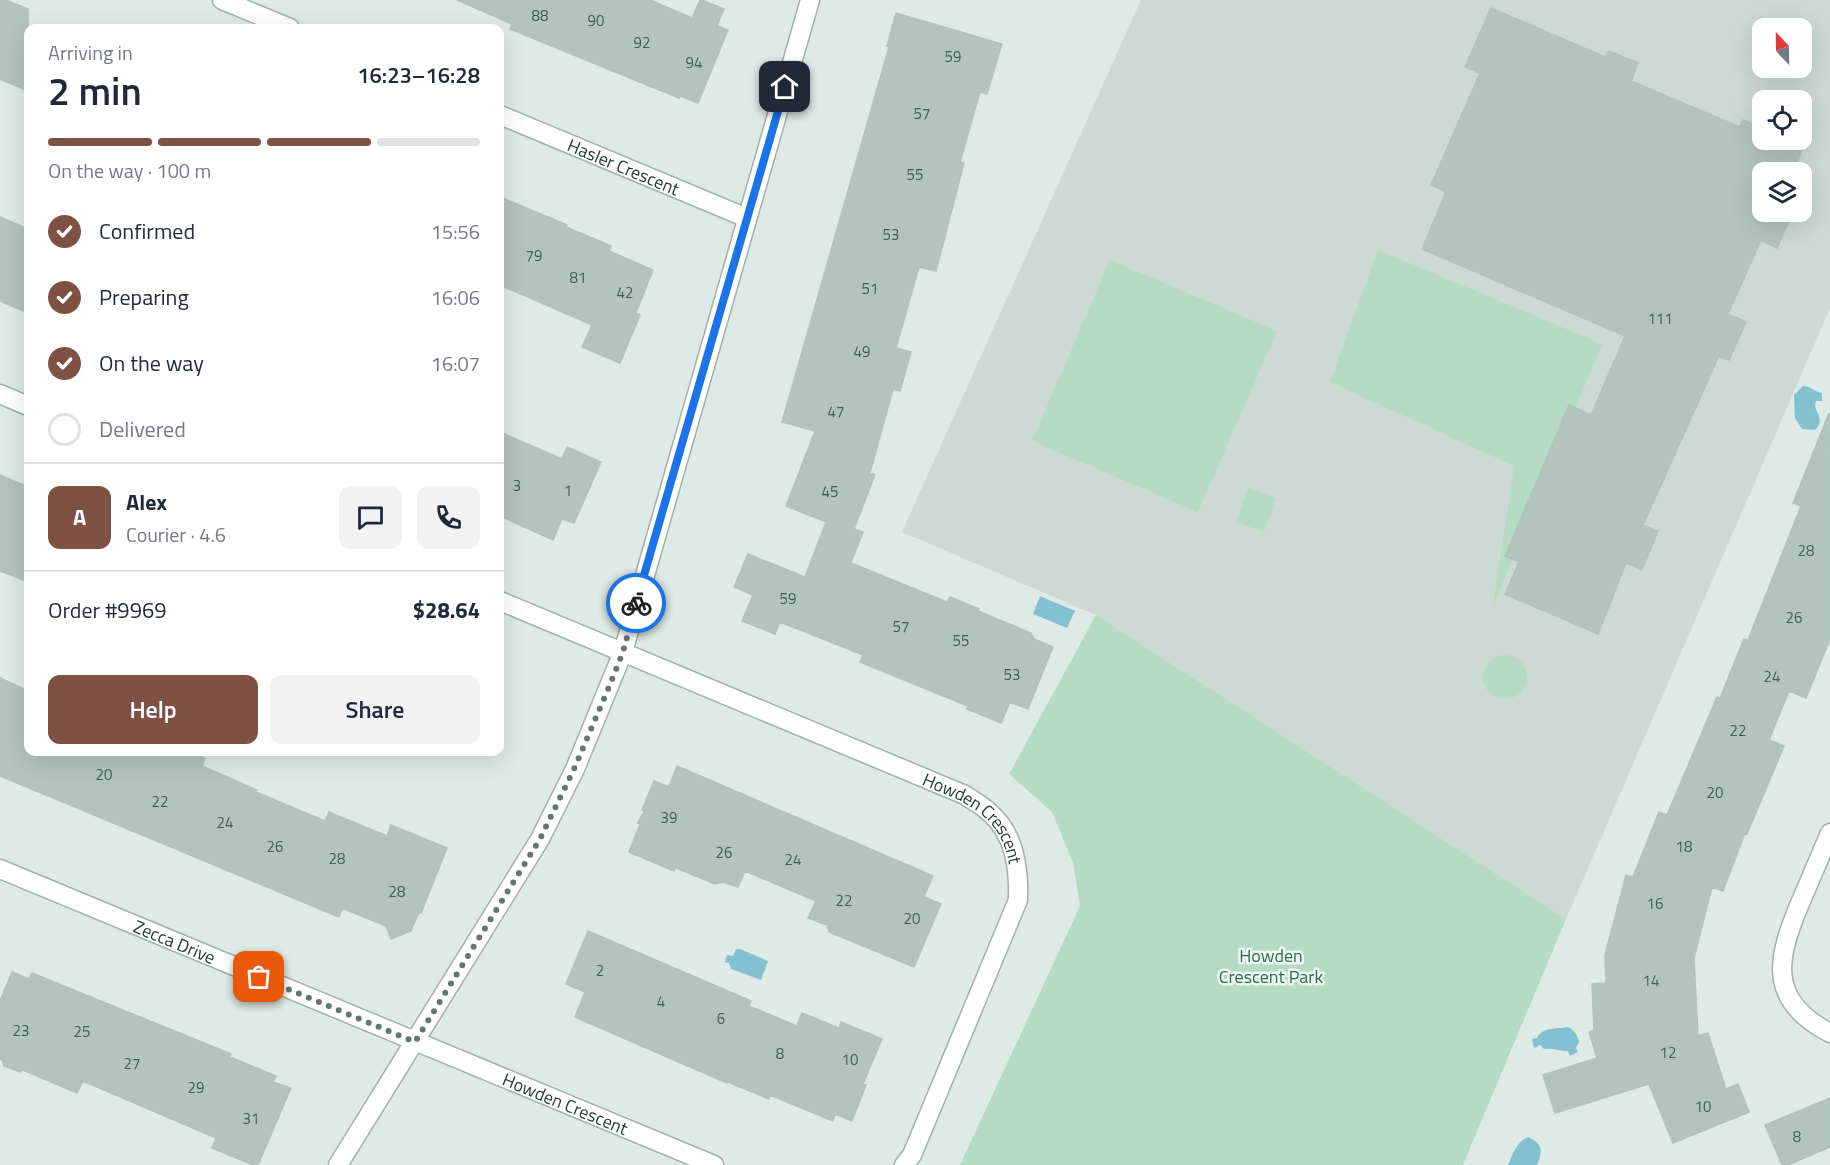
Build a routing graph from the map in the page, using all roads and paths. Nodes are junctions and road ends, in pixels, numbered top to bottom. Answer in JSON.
{"nodes":[{"id":1,"x":222,"y":0,"type":"edge"},
{"id":2,"x":810,"y":0,"type":"edge"},
{"id":3,"x":280,"y":24,"type":"edge"},
{"id":4,"x":504,"y":117,"type":"edge"},
{"id":5,"x":747,"y":218,"type":"junction"},
{"id":6,"x":0,"y":394,"type":"edge"},
{"id":7,"x":24,"y":404,"type":"edge"},
{"id":8,"x":504,"y":603,"type":"edge"},
{"id":9,"x":623,"y":652,"type":"junction"},
{"id":10,"x":1830,"y":833,"type":"edge"},
{"id":11,"x":0,"y":869,"type":"edge"},
{"id":12,"x":1830,"y":1033,"type":"edge"},
{"id":13,"x":415,"y":1042,"type":"junction"},
{"id":14,"x":338,"y":1165,"type":"edge"},
{"id":15,"x":714,"y":1165,"type":"edge"},
{"id":16,"x":904,"y":1165,"type":"edge"}],
"edges":[{"from":1,"to":3,"type":"street"},
{"from":2,"to":5,"type":"street"},
{"from":4,"to":5,"type":"street","name":"Hasler Crescent"},
{"from":5,"to":9,"type":"street"},
{"from":6,"to":7,"type":"street"},
{"from":8,"to":9,"type":"street"},
{"from":9,"to":13,"type":"street"},
{"from":9,"to":16,"type":"street","name":"Howden Crescent"},
{"from":10,"to":12,"type":"street"},
{"from":11,"to":13,"type":"street","name":"Zecca Drive"},
{"from":13,"to":14,"type":"street"},
{"from":13,"to":15,"type":"street","name":"Howden Crescent"}]}
